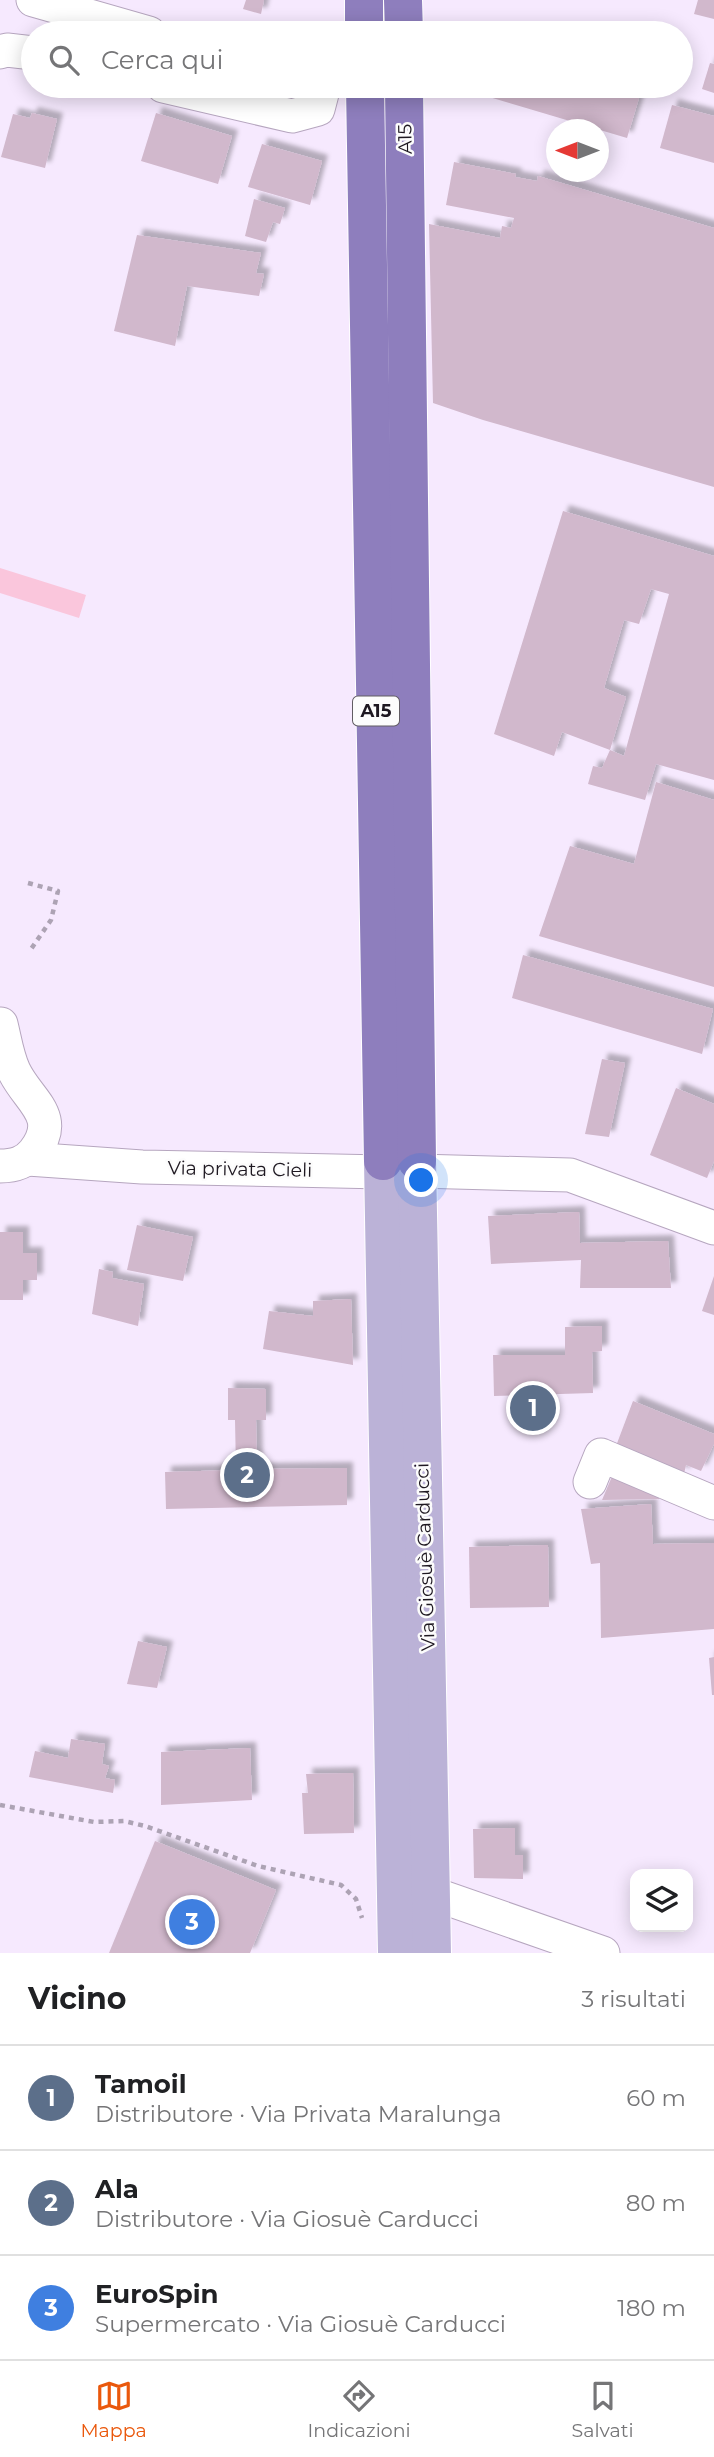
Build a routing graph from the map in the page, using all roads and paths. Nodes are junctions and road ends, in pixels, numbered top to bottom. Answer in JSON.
{"nodes":[{"id":1,"x":33,"y":0,"type":"edge"},
{"id":2,"x":364,"y":0,"type":"edge"},
{"id":3,"x":397,"y":0,"type":"edge"},
{"id":4,"x":403,"y":0,"type":"edge"},
{"id":5,"x":107,"y":21,"type":"edge"},
{"id":6,"x":364,"y":21,"type":"edge"},
{"id":7,"x":394,"y":21,"type":"edge"},
{"id":8,"x":404,"y":21,"type":"edge"},
{"id":9,"x":0,"y":52,"type":"edge"},
{"id":10,"x":21,"y":52,"type":"edge"},
{"id":11,"x":213,"y":98,"type":"edge"},
{"id":12,"x":321,"y":98,"type":"edge"},
{"id":13,"x":383,"y":98,"type":"edge"},
{"id":14,"x":384,"y":98,"type":"edge"},
{"id":15,"x":28,"y":883,"type":"dead end"},
{"id":16,"x":397,"y":939,"type":"junction"},
{"id":17,"x":29,"y":953,"type":"dead end"},
{"id":18,"x":0,"y":1029,"type":"edge"},
{"id":19,"x":14,"y":1090,"type":"edge"},
{"id":20,"x":45,"y":1127,"type":"junction"},
{"id":21,"x":14,"y":1162,"type":"edge"},
{"id":22,"x":96,"y":1164,"type":"junction"},
{"id":23,"x":400,"y":1166,"type":"junction"},
{"id":24,"x":714,"y":1228,"type":"edge"},
{"id":25,"x":590,"y":1482,"type":"dead end"},
{"id":26,"x":714,"y":1503,"type":"edge"},
{"id":27,"x":0,"y":1805,"type":"edge"},
{"id":28,"x":431,"y":1893,"type":"junction"},
{"id":29,"x":364,"y":1925,"type":"dead end"},
{"id":30,"x":397,"y":1953,"type":"edge"},
{"id":31,"x":432,"y":1953,"type":"edge"},
{"id":32,"x":603,"y":1953,"type":"edge"}],
"edges":[{"from":1,"to":5,"type":"street"},
{"from":2,"to":6,"type":"highway"},
{"from":3,"to":7,"type":"street"},
{"from":4,"to":8,"type":"highway"},
{"from":9,"to":10,"type":"street"},
{"from":11,"to":12,"type":"street"},
{"from":13,"to":16,"type":"highway","name":"A15","number":"A15"},
{"from":14,"to":16,"type":"highway","name":"A15","number":"A15"},
{"from":15,"to":17,"type":"path"},
{"from":16,"to":23,"type":"highway","number":"A15"},
{"from":18,"to":19,"type":"street"},
{"from":19,"to":20,"type":"street"},
{"from":20,"to":21,"type":"street"},
{"from":20,"to":22,"type":"street"},
{"from":21,"to":22,"type":"street","name":"Via privata Cieli"},
{"from":22,"to":23,"type":"street","name":"Via privata Cieli"},
{"from":23,"to":24,"type":"street","name":"Via privata Cieli"},
{"from":23,"to":28,"type":"main road","name":"Via Giosuè Carducci"},
{"from":23,"to":30,"type":"main road","name":"Via Giosuè Carducci"},
{"from":25,"to":26,"type":"street"},
{"from":27,"to":29,"type":"path"},
{"from":28,"to":31,"type":"main road","name":"Via Giosuè Carducci"},
{"from":28,"to":32,"type":"street"}]}
